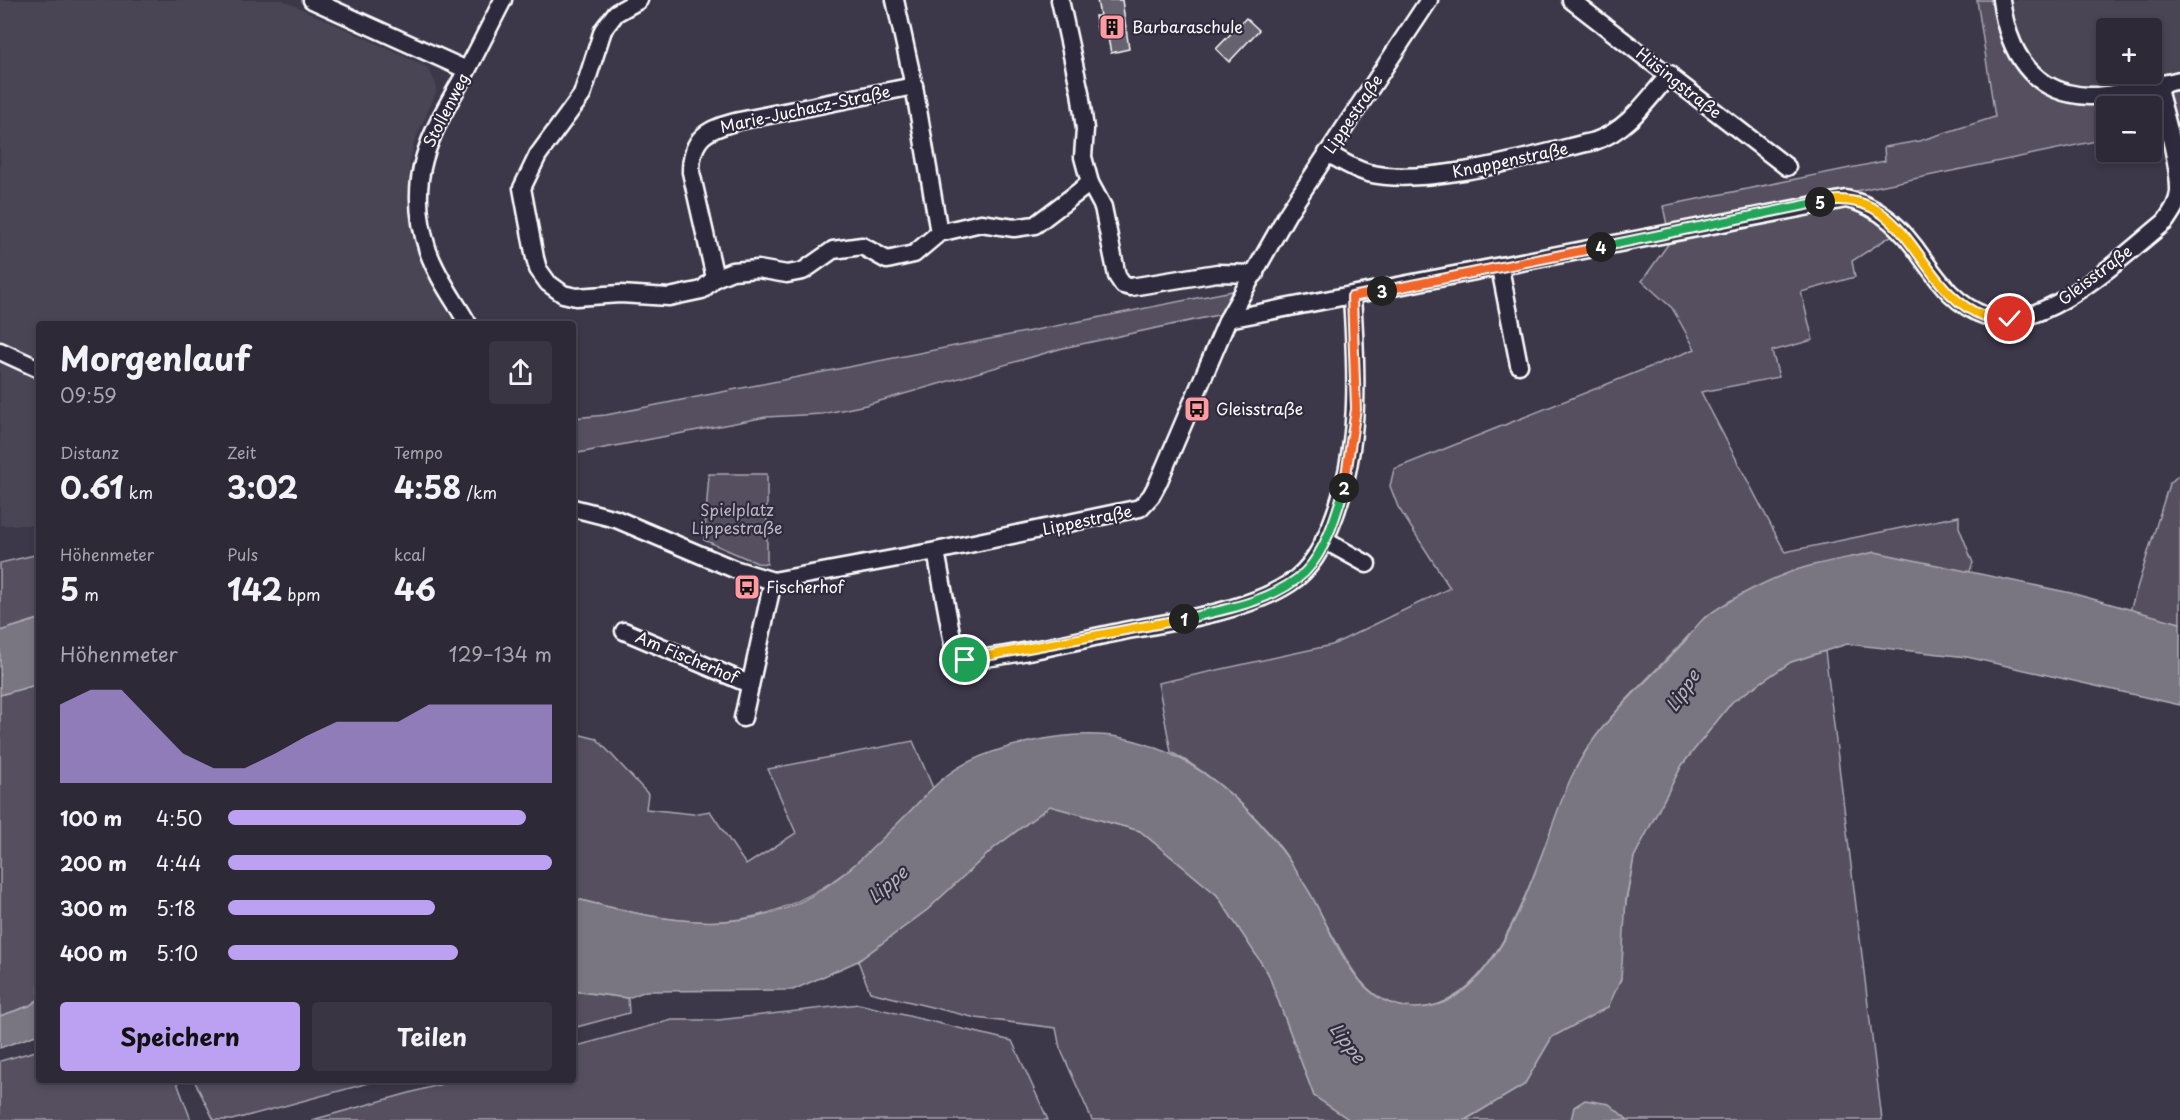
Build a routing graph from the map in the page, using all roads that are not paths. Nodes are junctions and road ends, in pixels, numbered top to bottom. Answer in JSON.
{"nodes":[{"id":1,"x":312,"y":0,"type":"edge"},
{"id":2,"x":503,"y":0,"type":"edge"},
{"id":3,"x":639,"y":0,"type":"edge"},
{"id":4,"x":895,"y":0,"type":"edge"},
{"id":5,"x":1060,"y":0,"type":"edge"},
{"id":6,"x":1429,"y":0,"type":"edge"},
{"id":7,"x":1571,"y":0,"type":"edge"},
{"id":8,"x":2001,"y":0,"type":"edge"},
{"id":9,"x":466,"y":70,"type":"junction"},
{"id":10,"x":1670,"y":74,"type":"junction"},
{"id":11,"x":2180,"y":80,"type":"edge"},
{"id":12,"x":2157,"y":85,"type":"junction"},
{"id":13,"x":914,"y":86,"type":"junction"},
{"id":14,"x":1327,"y":153,"type":"junction"},
{"id":15,"x":1787,"y":167,"type":"dead end"},
{"id":16,"x":1090,"y":183,"type":"junction"},
{"id":17,"x":939,"y":232,"type":"junction"},
{"id":18,"x":1500,"y":268,"type":"junction"},
{"id":19,"x":1255,"y":274,"type":"junction"},
{"id":20,"x":716,"y":278,"type":"junction"},
{"id":21,"x":1352,"y":297,"type":"junction"},
{"id":22,"x":1228,"y":319,"type":"junction"},
{"id":23,"x":466,"y":321,"type":"edge"},
{"id":24,"x":0,"y":351,"type":"edge"},
{"id":25,"x":1519,"y":365,"type":"dead end"},
{"id":26,"x":36,"y":368,"type":"edge"},
{"id":27,"x":576,"y":509,"type":"edge"},
{"id":28,"x":1324,"y":540,"type":"junction"},
{"id":29,"x":936,"y":552,"type":"junction"},
{"id":30,"x":1368,"y":564,"type":"dead end"},
{"id":31,"x":773,"y":581,"type":"junction"},
{"id":32,"x":624,"y":631,"type":"dead end"},
{"id":33,"x":749,"y":684,"type":"junction"},
{"id":34,"x":743,"y":718,"type":"dead end"}],
"edges":[{"from":1,"to":9,"type":"street"},
{"from":2,"to":9,"type":"street","name":"Stollenweg"},
{"from":3,"to":20,"type":"street"},
{"from":4,"to":13,"type":"street","name":"Marie-Juchacz-Straße"},
{"from":5,"to":16,"type":"street"},
{"from":6,"to":14,"type":"street","name":"Lippestraße"},
{"from":7,"to":10,"type":"street","name":"Hüsingstraße"},
{"from":8,"to":12,"type":"street"},
{"from":9,"to":23,"type":"street","name":"Stollenweg"},
{"from":10,"to":14,"type":"street","name":"Knappenstraße"},
{"from":10,"to":15,"type":"street","name":"Hüsingstraße"},
{"from":11,"to":12,"type":"street"},
{"from":12,"to":18,"type":"street","name":"Gleisstraße"},
{"from":13,"to":17,"type":"street","name":"Marie-Juchacz-Straße"},
{"from":13,"to":20,"type":"street","name":"Marie-Juchacz-Straße"},
{"from":14,"to":19,"type":"street","name":"Lippestraße"},
{"from":16,"to":17,"type":"street"},
{"from":16,"to":19,"type":"street"},
{"from":17,"to":20,"type":"street"},
{"from":18,"to":21,"type":"street","name":"Gleisstraße"},
{"from":18,"to":25,"type":"street"},
{"from":19,"to":22,"type":"street","name":"Lippestraße"},
{"from":21,"to":22,"type":"street","name":"Gleisstraße"},
{"from":21,"to":28,"type":"street"},
{"from":22,"to":29,"type":"street","name":"Lippestraße"},
{"from":24,"to":26,"type":"street"},
{"from":27,"to":31,"type":"street","name":"Lippestraße"},
{"from":28,"to":29,"type":"street"},
{"from":28,"to":30,"type":"street"},
{"from":29,"to":31,"type":"street","name":"Lippestraße"},
{"from":31,"to":33,"type":"street","name":"Am Fischerhof"},
{"from":32,"to":33,"type":"street","name":"Am Fischerhof"},
{"from":33,"to":34,"type":"street","name":"Am Fischerhof"}]}
